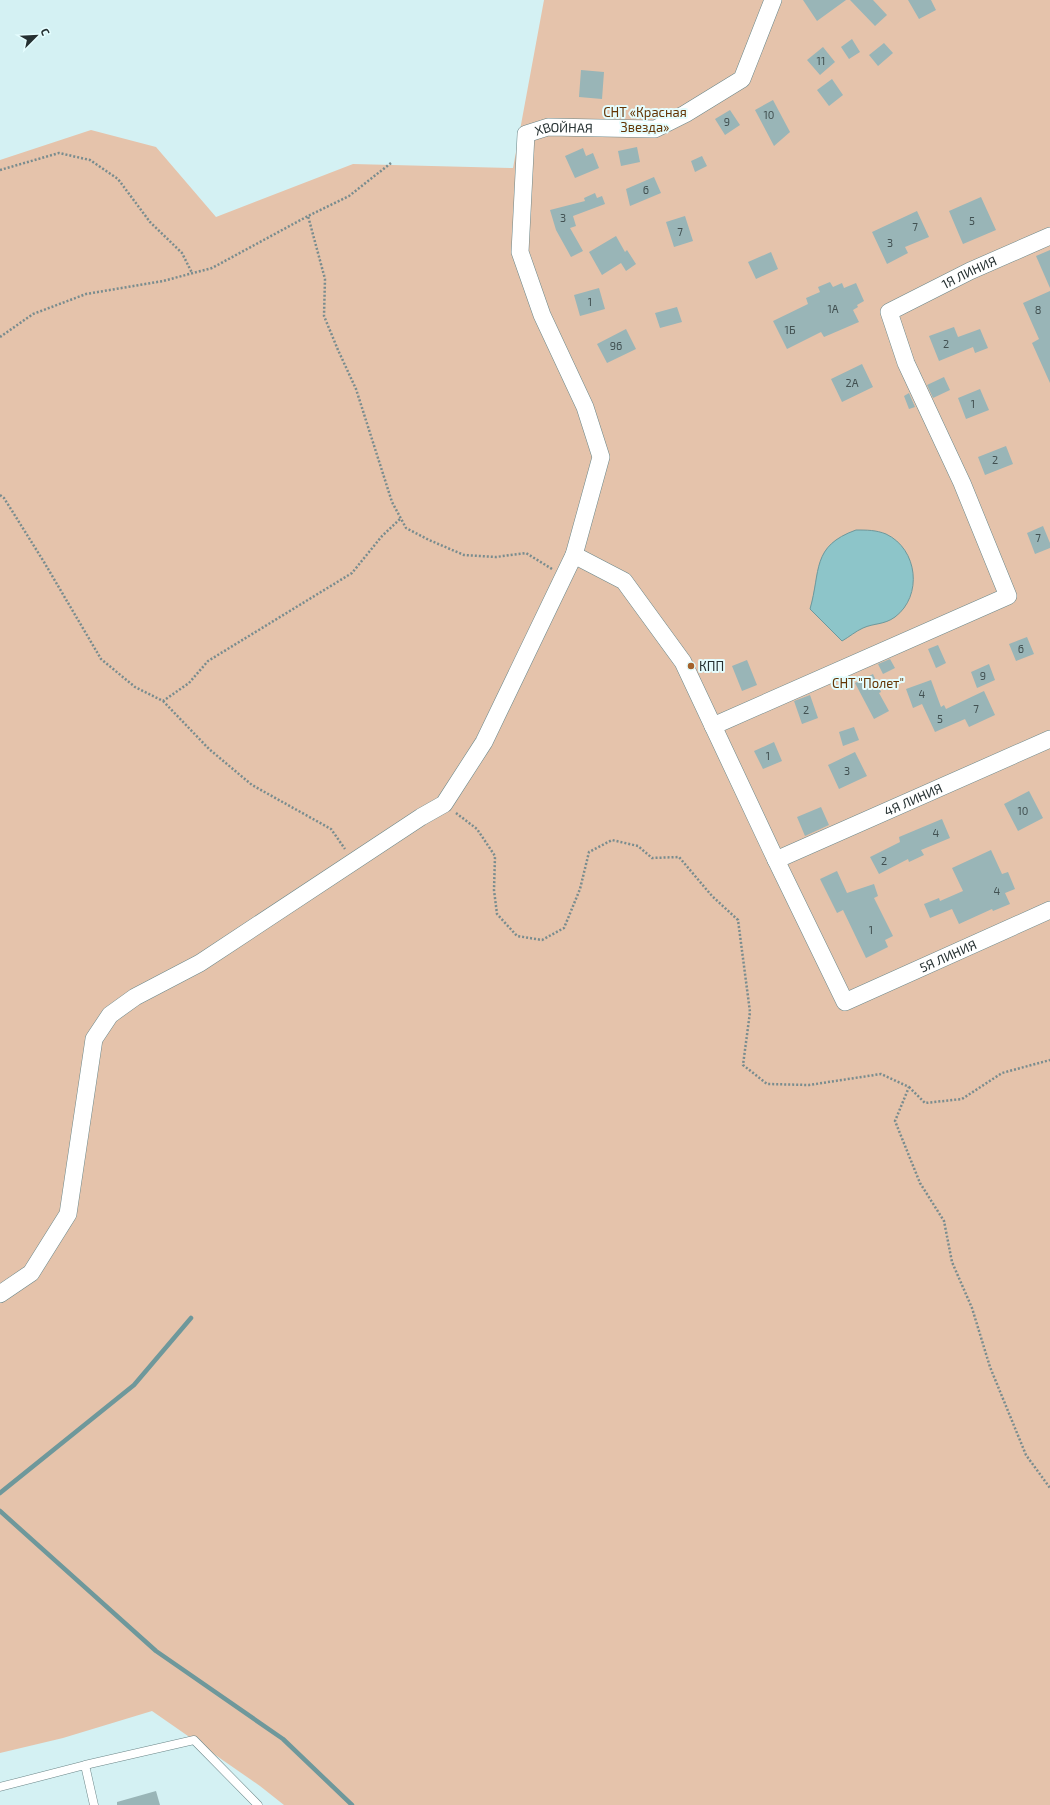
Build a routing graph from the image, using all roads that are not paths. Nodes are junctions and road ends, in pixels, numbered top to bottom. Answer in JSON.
{"nodes":[{"id":1,"x":773,"y":0,"type":"edge"},
{"id":2,"x":1050,"y":236,"type":"edge"},
{"id":3,"x":574,"y":555,"type":"junction"},
{"id":4,"x":713,"y":726,"type":"junction"},
{"id":5,"x":1050,"y":739,"type":"edge"},
{"id":6,"x":776,"y":860,"type":"junction"},
{"id":7,"x":1050,"y":910,"type":"edge"},
{"id":8,"x":0,"y":1294,"type":"edge"},
{"id":9,"x":85,"y":1765,"type":"junction"},
{"id":10,"x":0,"y":1787,"type":"edge"},
{"id":11,"x":94,"y":1805,"type":"edge"},
{"id":12,"x":258,"y":1805,"type":"edge"}],
"edges":[{"from":1,"to":3,"type":"street","name":"ХВОЙНАЯ"},
{"from":2,"to":4,"type":"street","name":"1Я ЛИНИЯ"},
{"from":3,"to":4,"type":"street"},
{"from":3,"to":8,"type":"street"},
{"from":4,"to":6,"type":"street"},
{"from":5,"to":6,"type":"street","name":"4Я ЛИНИЯ"},
{"from":6,"to":7,"type":"street","name":"5Я ЛИНИЯ"},
{"from":9,"to":10,"type":"lane"},
{"from":9,"to":11,"type":"lane"},
{"from":9,"to":12,"type":"lane"}]}
